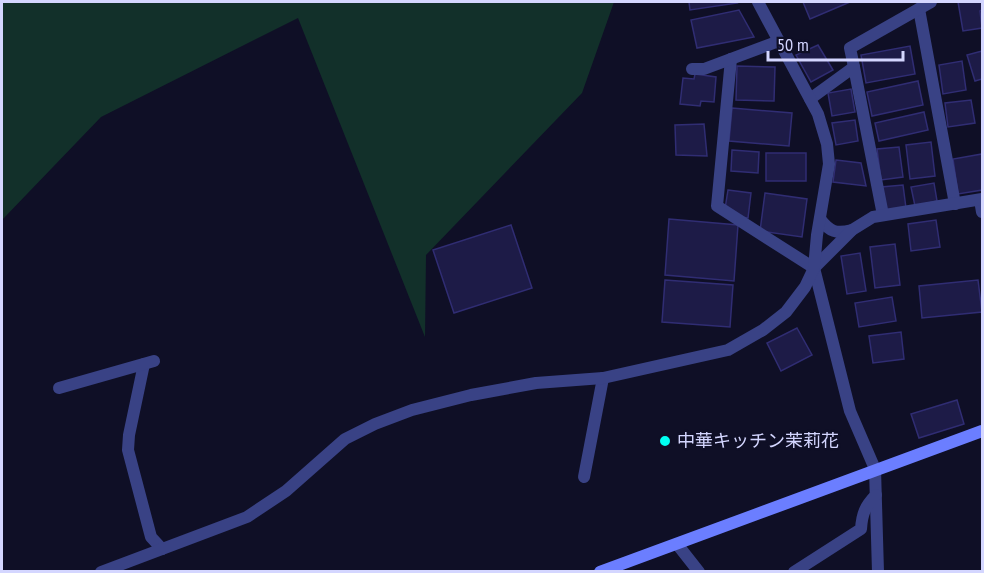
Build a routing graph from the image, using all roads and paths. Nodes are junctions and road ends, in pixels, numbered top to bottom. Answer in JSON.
{"nodes":[{"id":1,"x":758,"y":2,"type":"edge"},
{"id":2,"x":931,"y":2,"type":"edge"},
{"id":3,"x":919,"y":9,"type":"junction"},
{"id":4,"x":779,"y":41,"type":"junction"},
{"id":5,"x":732,"y":59,"type":"junction"},
{"id":6,"x":854,"y":67,"type":"junction"},
{"id":7,"x":692,"y":69,"type":"dead end"},
{"id":8,"x":810,"y":99,"type":"junction"},
{"id":9,"x":955,"y":204,"type":"junction"},
{"id":10,"x":982,"y":204,"type":"edge"},
{"id":11,"x":883,"y":215,"type":"junction"},
{"id":12,"x":820,"y":219,"type":"junction"},
{"id":13,"x":852,"y":230,"type":"junction"},
{"id":14,"x":814,"y":268,"type":"junction"},
{"id":15,"x":603,"y":378,"type":"junction"},
{"id":16,"x":58,"y":388,"type":"dead end"},
{"id":17,"x":982,"y":431,"type":"edge"},
{"id":18,"x":875,"y":470,"type":"junction"},
{"id":19,"x":585,"y":477,"type":"dead end"},
{"id":20,"x":876,"y":495,"type":"junction"},
{"id":21,"x":677,"y":544,"type":"junction"},
{"id":22,"x":162,"y":549,"type":"junction"},
{"id":23,"x":101,"y":572,"type":"edge"},
{"id":24,"x":600,"y":572,"type":"edge"},
{"id":25,"x":699,"y":572,"type":"edge"},
{"id":26,"x":794,"y":572,"type":"edge"},
{"id":27,"x":878,"y":572,"type":"edge"}],
"edges":[{"from":1,"to":4,"type":"street"},
{"from":2,"to":3,"type":"street"},
{"from":3,"to":6,"type":"street"},
{"from":3,"to":9,"type":"street"},
{"from":4,"to":5,"type":"street"},
{"from":4,"to":8,"type":"street"},
{"from":5,"to":7,"type":"street"},
{"from":5,"to":14,"type":"street"},
{"from":6,"to":8,"type":"street"},
{"from":6,"to":11,"type":"street"},
{"from":8,"to":12,"type":"street"},
{"from":9,"to":10,"type":"street"},
{"from":9,"to":11,"type":"street"},
{"from":11,"to":13,"type":"street"},
{"from":12,"to":13,"type":"street"},
{"from":12,"to":14,"type":"street"},
{"from":13,"to":14,"type":"street"},
{"from":14,"to":15,"type":"street"},
{"from":14,"to":18,"type":"street"},
{"from":15,"to":19,"type":"street"},
{"from":15,"to":22,"type":"street"},
{"from":16,"to":22,"type":"street"},
{"from":17,"to":18,"type":"street"},
{"from":18,"to":20,"type":"street"},
{"from":18,"to":21,"type":"street"},
{"from":20,"to":26,"type":"street"},
{"from":20,"to":27,"type":"street"},
{"from":21,"to":24,"type":"street"},
{"from":21,"to":25,"type":"street"},
{"from":22,"to":23,"type":"street"}]}
